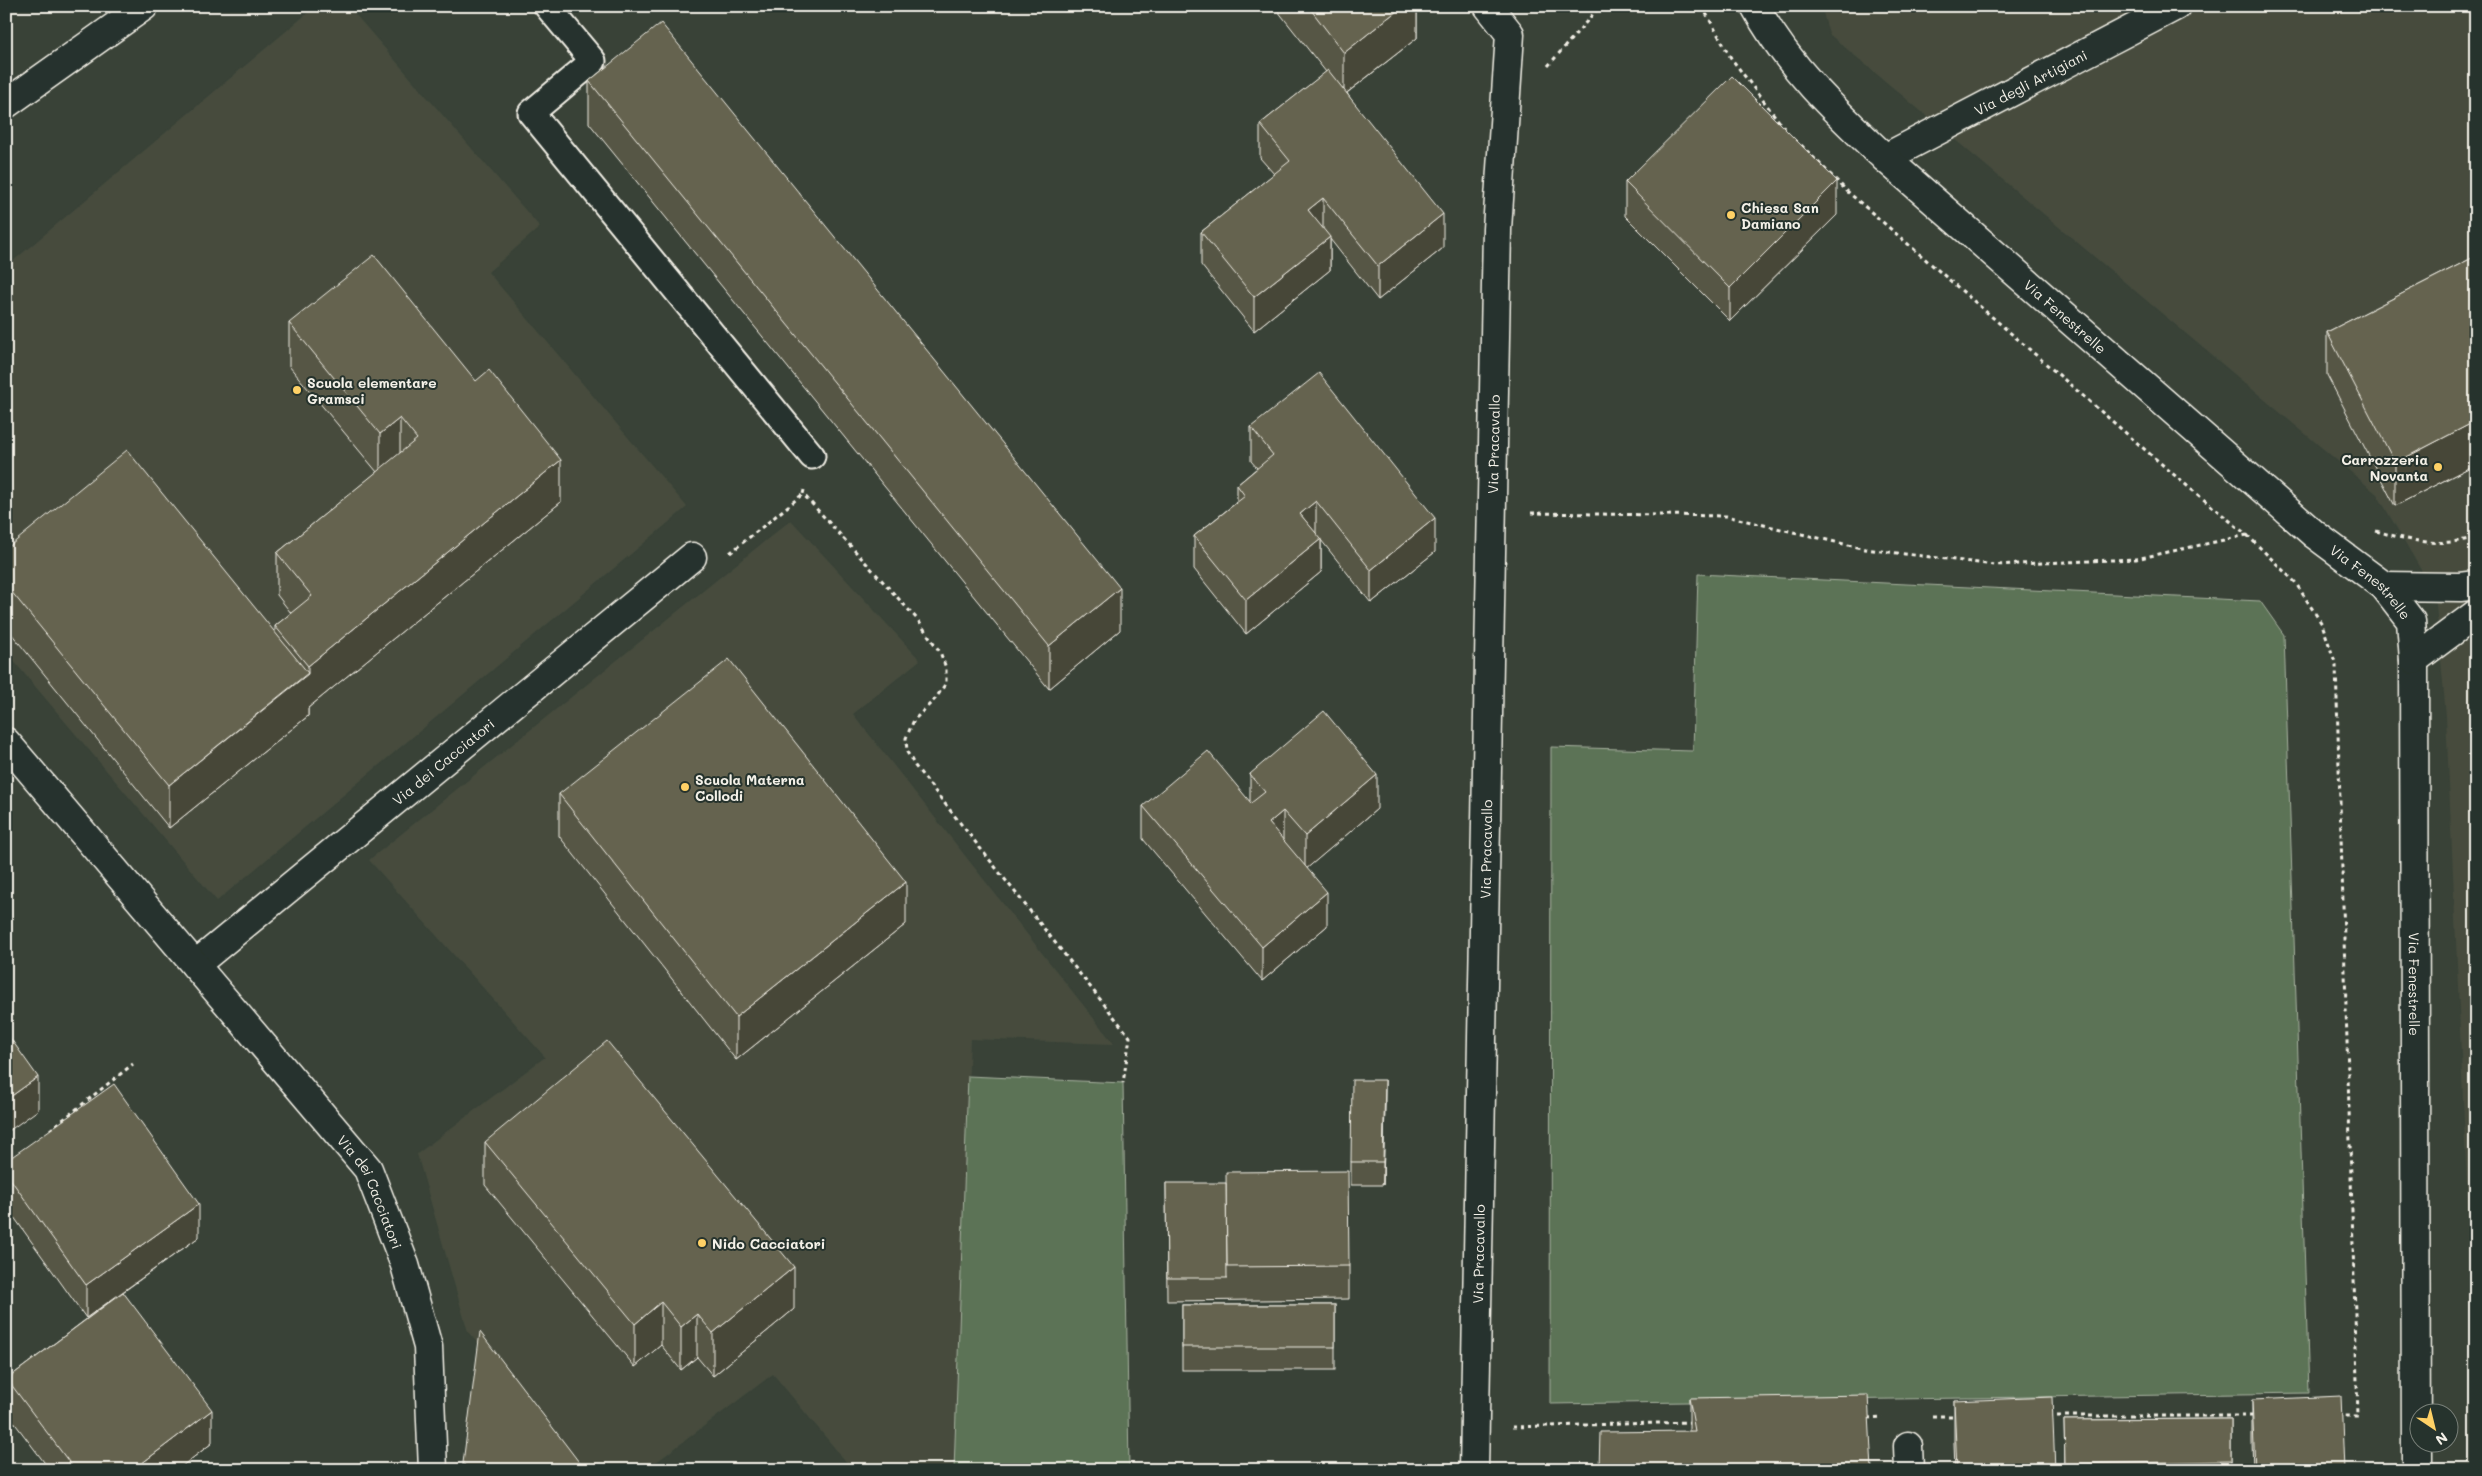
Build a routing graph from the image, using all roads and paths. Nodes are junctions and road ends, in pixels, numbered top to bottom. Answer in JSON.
{"nodes":[{"id":1,"x":144,"y":6,"type":"edge"},
{"id":2,"x":547,"y":6,"type":"edge"},
{"id":3,"x":1488,"y":6,"type":"edge"},
{"id":4,"x":1600,"y":6,"type":"edge"},
{"id":5,"x":1702,"y":6,"type":"edge"},
{"id":6,"x":1755,"y":6,"type":"edge"},
{"id":7,"x":2176,"y":6,"type":"edge"},
{"id":8,"x":6,"y":104,"type":"edge"},
{"id":9,"x":1506,"y":114,"type":"junction"},
{"id":10,"x":1789,"y":134,"type":"edge"},
{"id":11,"x":1796,"y":140,"type":"edge"},
{"id":12,"x":1885,"y":158,"type":"junction"},
{"id":13,"x":812,"y":456,"type":"joint"},
{"id":14,"x":803,"y":494,"type":"junction"},
{"id":15,"x":1529,"y":513,"type":"dead end"},
{"id":16,"x":2247,"y":534,"type":"junction"},
{"id":17,"x":692,"y":557,"type":"dead end"},
{"id":18,"x":722,"y":559,"type":"dead end"},
{"id":19,"x":2476,"y":585,"type":"edge"},
{"id":20,"x":2384,"y":586,"type":"junction"},
{"id":21,"x":2476,"y":614,"type":"edge"},
{"id":22,"x":2414,"y":660,"type":"junction"},
{"id":23,"x":6,"y":742,"type":"edge"},
{"id":24,"x":195,"y":965,"type":"junction"},
{"id":25,"x":133,"y":1064,"type":"dead end"},
{"id":26,"x":1123,"y":1083,"type":"dead end"},
{"id":27,"x":44,"y":1135,"type":"edge"},
{"id":28,"x":1927,"y":1416,"type":"dead end"},
{"id":29,"x":1966,"y":1416,"type":"edge"},
{"id":30,"x":2044,"y":1416,"type":"edge"},
{"id":31,"x":2259,"y":1416,"type":"edge"},
{"id":32,"x":2338,"y":1416,"type":"edge"},
{"id":33,"x":1888,"y":1417,"type":"dead end"},
{"id":34,"x":1858,"y":1418,"type":"edge"},
{"id":35,"x":1701,"y":1422,"type":"edge"},
{"id":36,"x":1474,"y":1428,"type":"junction"},
{"id":37,"x":434,"y":1470,"type":"edge"},
{"id":38,"x":1474,"y":1470,"type":"edge"},
{"id":39,"x":2416,"y":1470,"type":"edge"}],
"edges":[{"from":1,"to":8,"type":"street"},
{"from":2,"to":13,"type":"lane"},
{"from":3,"to":9,"type":"street"},
{"from":4,"to":9,"type":"path"},
{"from":5,"to":10,"type":"path"},
{"from":6,"to":12,"type":"street","name":"Via Fenestrelle"},
{"from":7,"to":12,"type":"street","name":"Via degli Artigiani"},
{"from":9,"to":36,"type":"street","name":"Via Pracavallo"},
{"from":11,"to":16,"type":"path"},
{"from":12,"to":20,"type":"street","name":"Via Fenestrelle"},
{"from":13,"to":14,"type":"path"},
{"from":14,"to":18,"type":"path"},
{"from":14,"to":26,"type":"path"},
{"from":15,"to":16,"type":"path"},
{"from":16,"to":32,"type":"path"},
{"from":17,"to":24,"type":"street","name":"Via dei Cacciatori"},
{"from":19,"to":20,"type":"street"},
{"from":20,"to":22,"type":"street","name":"Via Fenestrelle"},
{"from":21,"to":22,"type":"street"},
{"from":22,"to":39,"type":"street","name":"Via Fenestrelle"},
{"from":23,"to":24,"type":"street","name":"Via dei Cacciatori"},
{"from":24,"to":37,"type":"street","name":"Via dei Cacciatori"},
{"from":25,"to":27,"type":"path"},
{"from":28,"to":29,"type":"path"},
{"from":30,"to":31,"type":"path"},
{"from":33,"to":34,"type":"path"},
{"from":35,"to":36,"type":"path"},
{"from":36,"to":38,"type":"street","name":"Via Pracavallo"}]}
